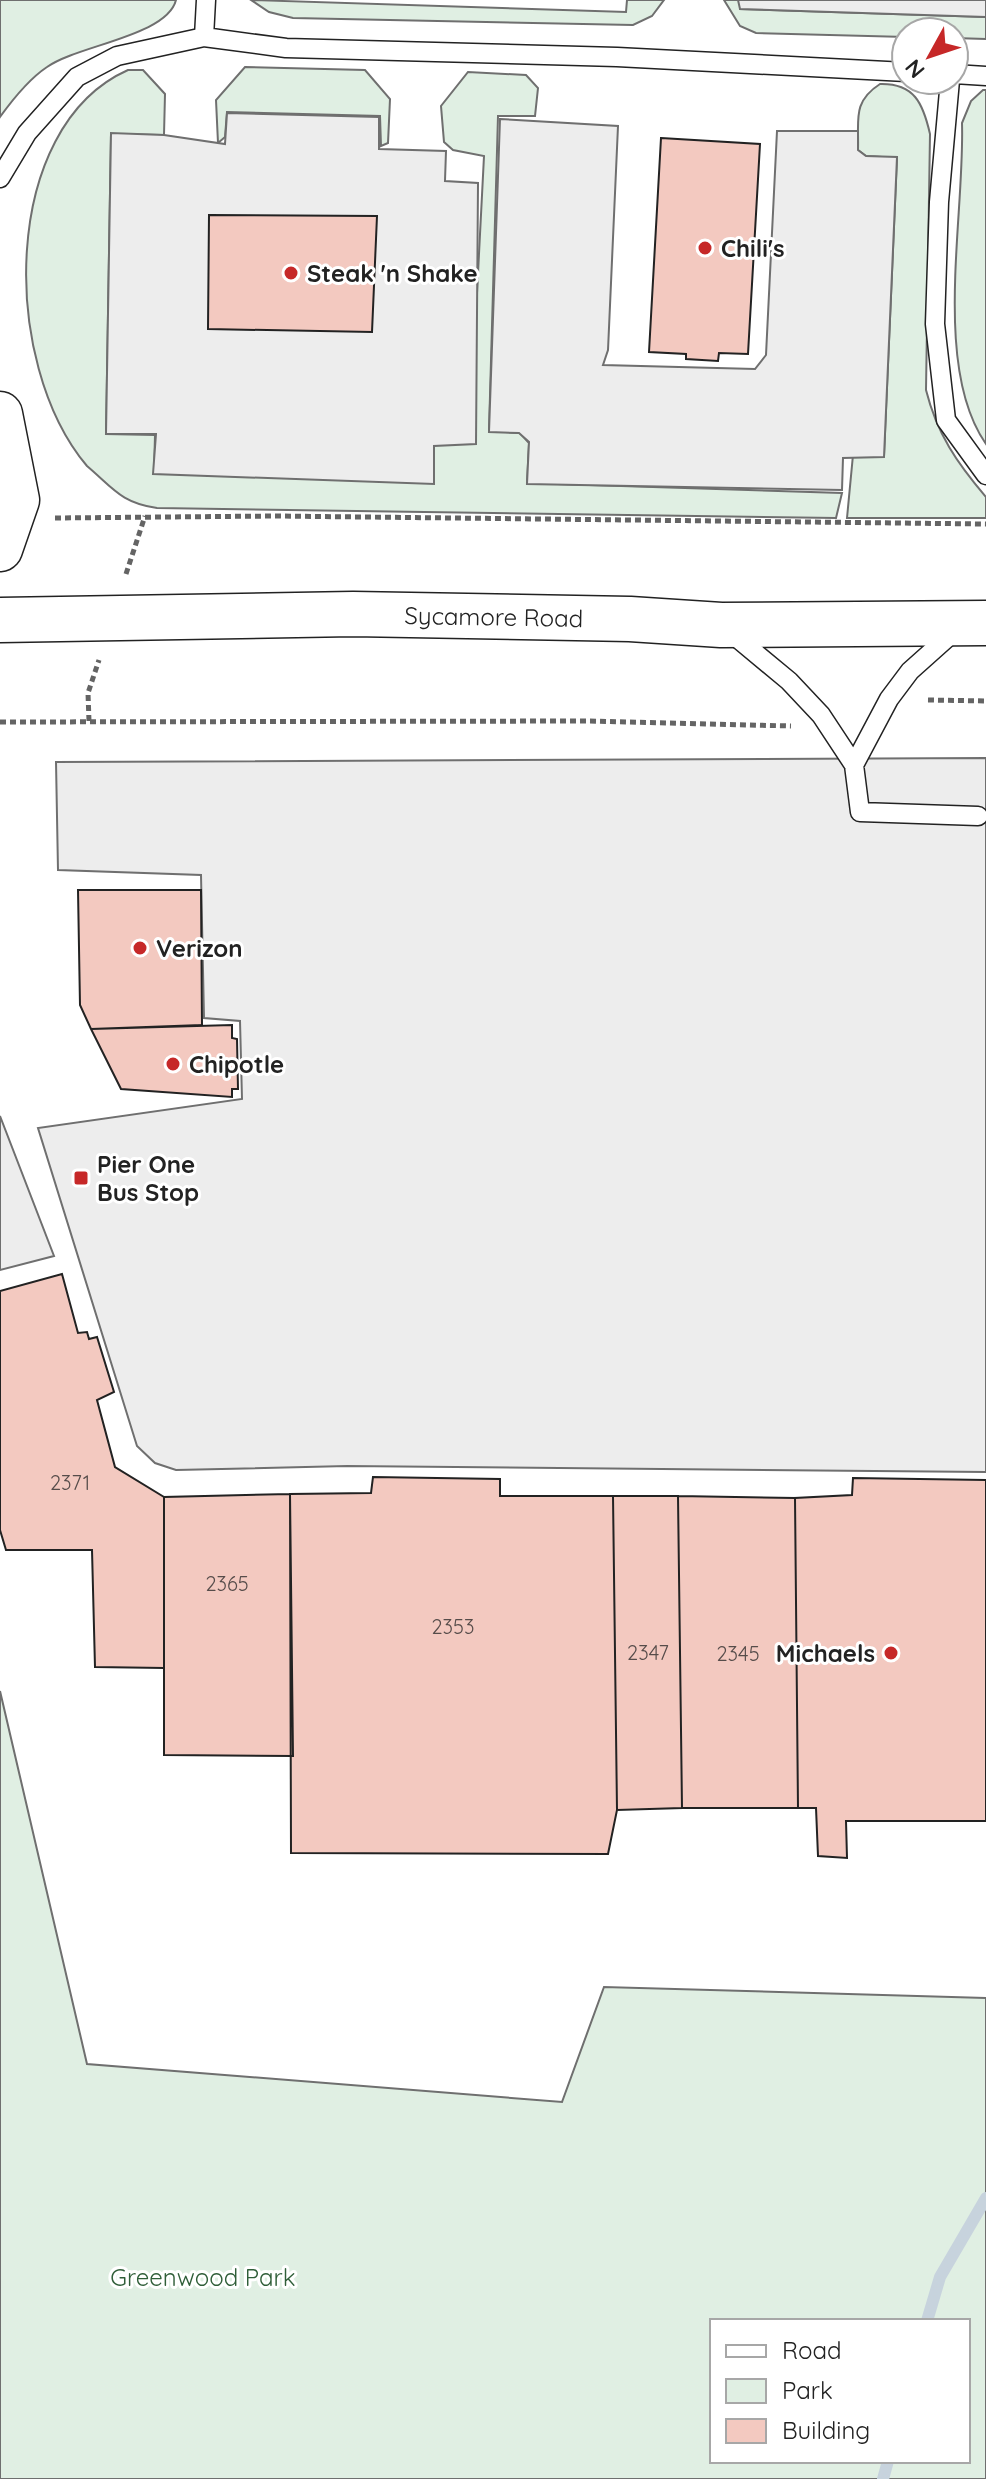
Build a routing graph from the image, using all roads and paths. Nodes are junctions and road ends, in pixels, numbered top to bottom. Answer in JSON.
{"nodes":[{"id":1,"x":206,"y":0,"type":"edge"},
{"id":2,"x":204,"y":37,"type":"junction"},
{"id":3,"x":890,"y":71,"type":"edge"},
{"id":4,"x":949,"y":96,"type":"edge"},
{"id":5,"x":0,"y":178,"type":"edge"},
{"id":6,"x":3,"y":425,"type":"edge"},
{"id":7,"x":986,"y":475,"type":"edge"},
{"id":8,"x":986,"y":524,"type":"edge"},
{"id":9,"x":5,"y":534,"type":"edge"},
{"id":10,"x":0,"y":620,"type":"edge"},
{"id":11,"x":975,"y":623,"type":"edge"},
{"id":12,"x":721,"y":625,"type":"junction"},
{"id":13,"x":889,"y":699,"type":"junction"},
{"id":14,"x":986,"y":701,"type":"edge"},
{"id":15,"x":821,"y":715,"type":"junction"},
{"id":16,"x":0,"y":722,"type":"edge"},
{"id":17,"x":854,"y":765,"type":"junction"},
{"id":18,"x":978,"y":816,"type":"dead end"}],
"edges":[{"from":1,"to":2,"type":"lane"},
{"from":2,"to":3,"type":"lane"},
{"from":2,"to":5,"type":"lane"},
{"from":4,"to":7,"type":"lane"},
{"from":6,"to":9,"type":"main road"},
{"from":8,"to":9,"type":"path"},
{"from":10,"to":12,"type":"main road","name":"Sycamore Road"},
{"from":11,"to":12,"type":"main road","name":"Sycamore Road"},
{"from":11,"to":13,"type":"lane"},
{"from":12,"to":15,"type":"lane"},
{"from":13,"to":14,"type":"path"},
{"from":13,"to":17,"type":"lane"},
{"from":15,"to":16,"type":"path"},
{"from":15,"to":17,"type":"lane"},
{"from":17,"to":18,"type":"lane"}]}
